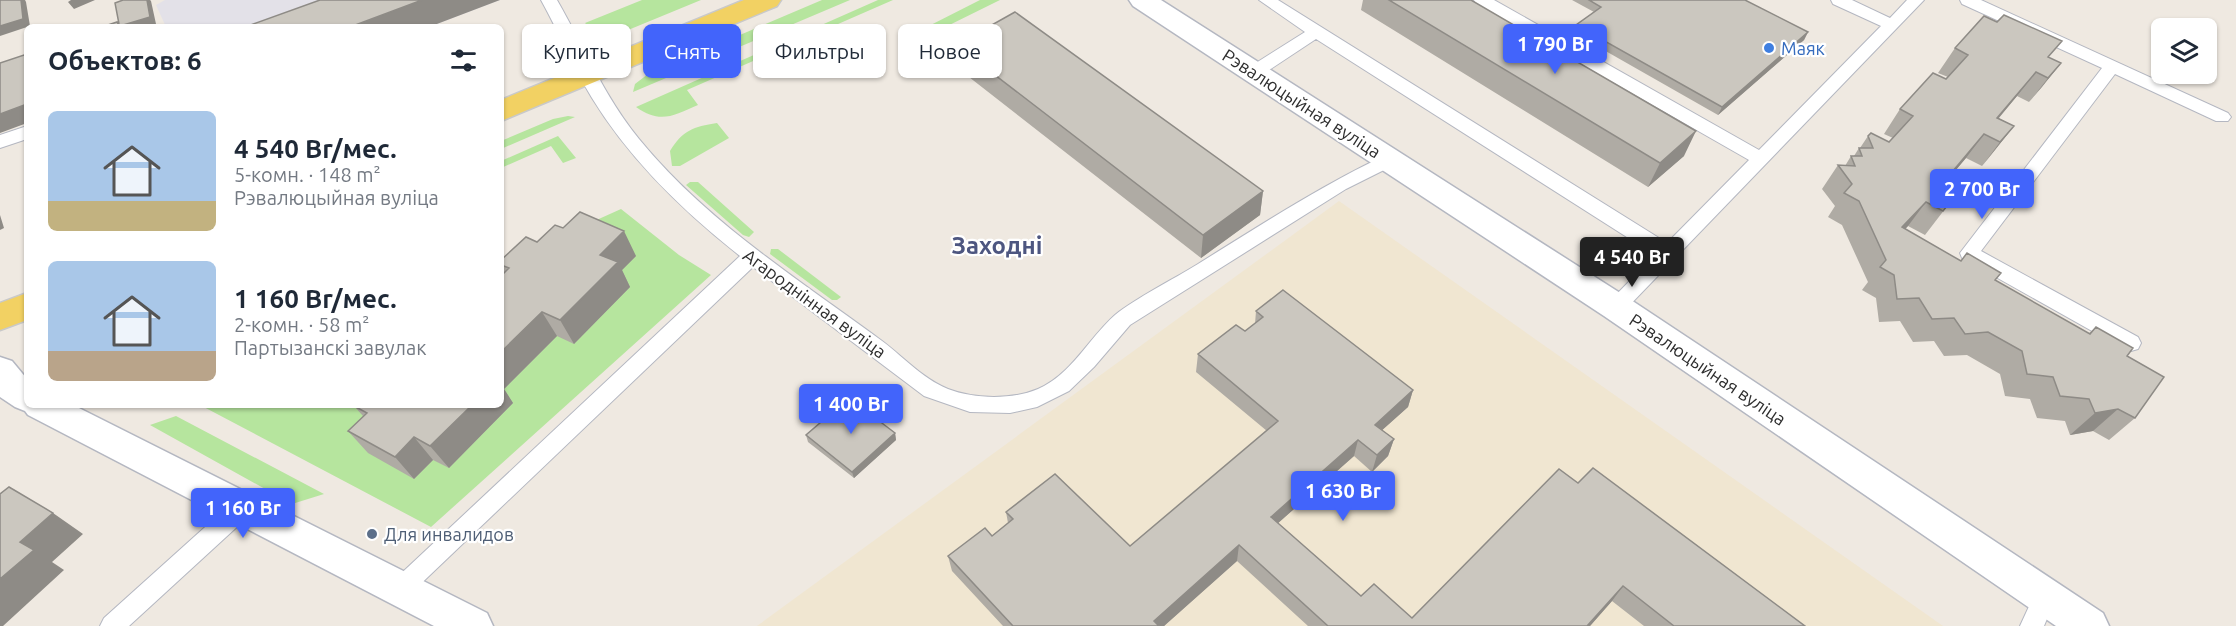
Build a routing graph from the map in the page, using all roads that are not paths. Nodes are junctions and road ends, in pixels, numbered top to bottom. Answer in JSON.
{"nodes":[{"id":1,"x":549,"y":0,"type":"edge"},
{"id":2,"x":768,"y":0,"type":"edge"},
{"id":3,"x":1142,"y":0,"type":"edge"},
{"id":4,"x":1267,"y":0,"type":"edge"},
{"id":5,"x":1482,"y":0,"type":"edge"},
{"id":6,"x":1839,"y":0,"type":"edge"},
{"id":7,"x":1916,"y":0,"type":"edge"},
{"id":8,"x":1968,"y":0,"type":"edge"},
{"id":9,"x":561,"y":24,"type":"edge"},
{"id":10,"x":1892,"y":25,"type":"junction"},
{"id":11,"x":1316,"y":32,"type":"junction"},
{"id":12,"x":631,"y":57,"type":"edge"},
{"id":13,"x":2112,"y":67,"type":"junction"},
{"id":14,"x":1254,"y":72,"type":"junction"},
{"id":15,"x":581,"y":78,"type":"edge"},
{"id":16,"x":590,"y":78,"type":"edge"},
{"id":17,"x":504,"y":110,"type":"edge"},
{"id":18,"x":2222,"y":117,"type":"dead end"},
{"id":19,"x":24,"y":133,"type":"edge"},
{"id":20,"x":0,"y":142,"type":"edge"},
{"id":21,"x":1761,"y":159,"type":"junction"},
{"id":22,"x":1390,"y":160,"type":"junction"},
{"id":23,"x":1669,"y":254,"type":"junction"},
{"id":24,"x":751,"y":257,"type":"junction"},
{"id":25,"x":24,"y":307,"type":"edge"},
{"id":26,"x":1616,"y":307,"type":"junction"},
{"id":27,"x":0,"y":318,"type":"edge"},
{"id":28,"x":2131,"y":343,"type":"dead end"},
{"id":29,"x":0,"y":371,"type":"edge"},
{"id":30,"x":24,"y":395,"type":"edge"},
{"id":31,"x":46,"y":408,"type":"edge"},
{"id":32,"x":242,"y":508,"type":"junction"},
{"id":33,"x":400,"y":589,"type":"junction"},
{"id":34,"x":2039,"y":611,"type":"edge"},
{"id":35,"x":112,"y":626,"type":"edge"},
{"id":36,"x":473,"y":626,"type":"edge"},
{"id":37,"x":2089,"y":626,"type":"edge"}],
"edges":[{"from":1,"to":9,"type":"lane","name":"Агароднінная вуліца"},
{"from":2,"to":12,"type":"main road"},
{"from":3,"to":14,"type":"street","name":"Рэвалюцыйная вуліца"},
{"from":4,"to":11,"type":"lane"},
{"from":5,"to":21,"type":"lane"},
{"from":6,"to":10,"type":"lane"},
{"from":7,"to":10,"type":"lane"},
{"from":8,"to":13,"type":"lane"},
{"from":10,"to":21,"type":"lane"},
{"from":11,"to":14,"type":"lane"},
{"from":11,"to":23,"type":"lane"},
{"from":13,"to":18,"type":"lane"},
{"from":13,"to":28,"type":"lane"},
{"from":14,"to":22,"type":"street","name":"Рэвалюцыйная вуліца"},
{"from":15,"to":17,"type":"main road"},
{"from":16,"to":24,"type":"lane","name":"Агароднінная вуліца"},
{"from":19,"to":20,"type":"lane"},
{"from":21,"to":23,"type":"lane"},
{"from":22,"to":24,"type":"lane","name":"Агароднінная вуліца"},
{"from":22,"to":26,"type":"street","name":"Рэвалюцыйная вуліца"},
{"from":23,"to":26,"type":"lane"},
{"from":24,"to":33,"type":"lane"},
{"from":25,"to":27,"type":"main road"},
{"from":26,"to":34,"type":"street","name":"Рэвалюцыйная вуліца"},
{"from":29,"to":30,"type":"street"},
{"from":31,"to":32,"type":"street"},
{"from":32,"to":33,"type":"street"},
{"from":32,"to":35,"type":"lane"},
{"from":33,"to":36,"type":"street"},
{"from":34,"to":37,"type":"street","name":"Рэвалюцыйная вуліца"}]}
